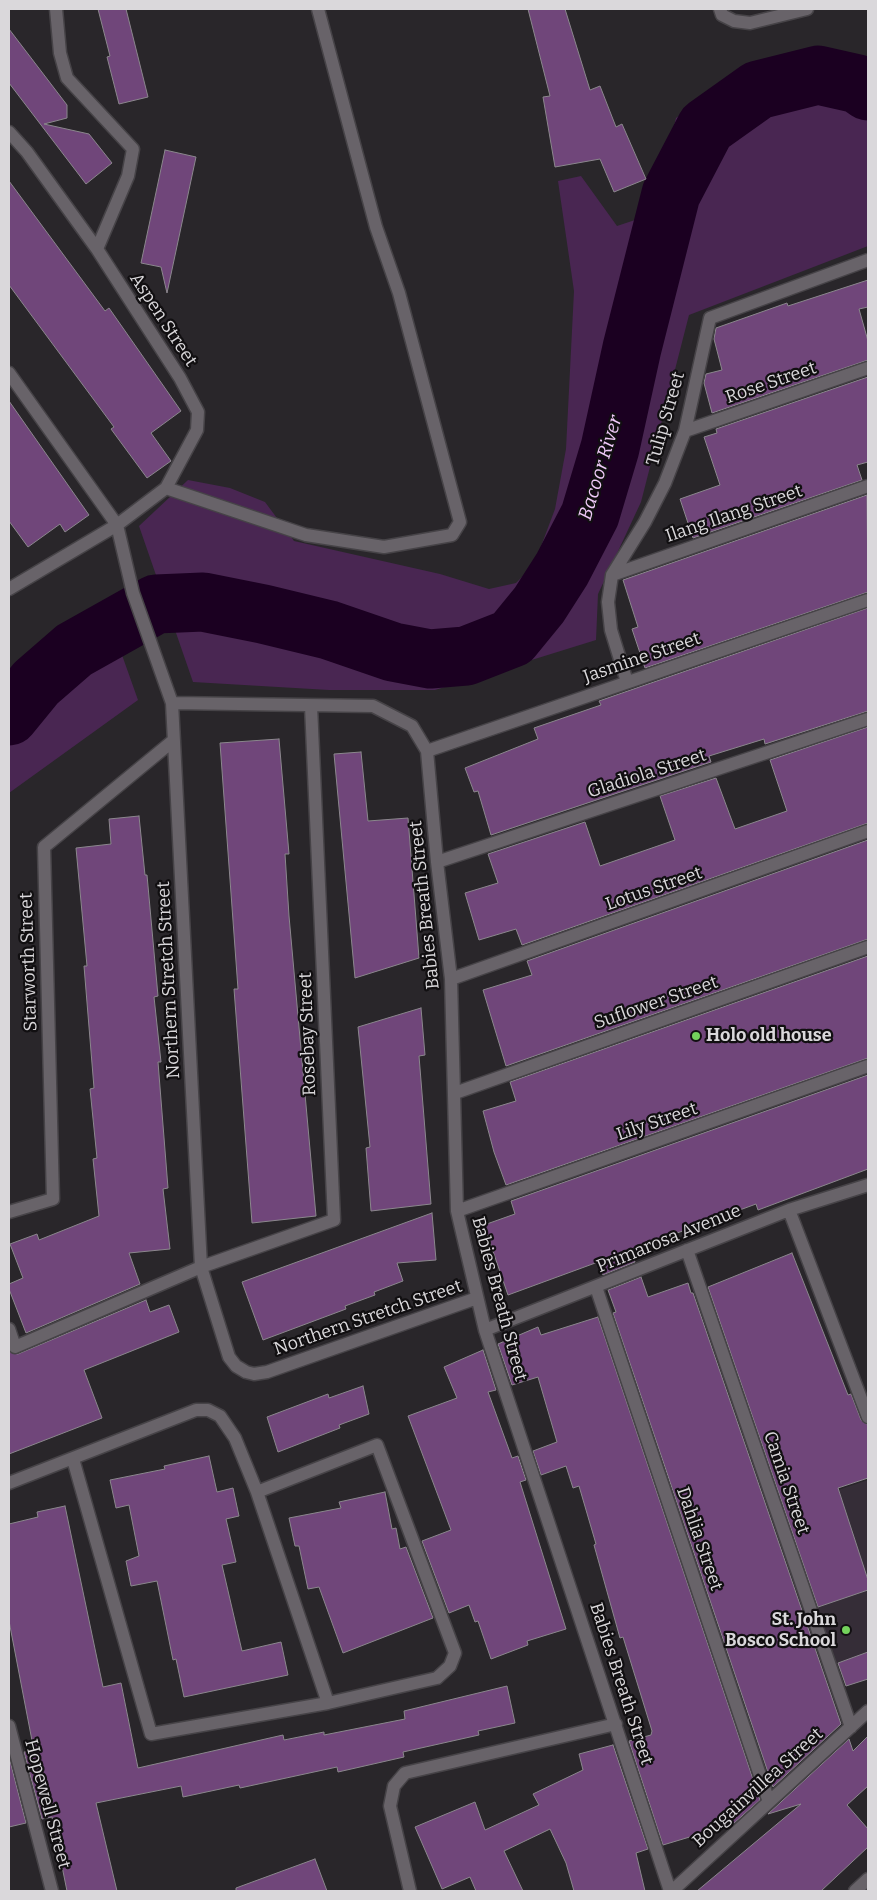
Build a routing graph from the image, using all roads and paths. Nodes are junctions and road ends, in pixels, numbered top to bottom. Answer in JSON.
{"nodes":[{"id":1,"x":56,"y":9,"type":"edge"},
{"id":2,"x":318,"y":9,"type":"edge"},
{"id":3,"x":720,"y":9,"type":"edge"},
{"id":4,"x":807,"y":9,"type":"edge"},
{"id":5,"x":9,"y":132,"type":"edge"},
{"id":6,"x":97,"y":249,"type":"junction"},
{"id":7,"x":868,"y":260,"type":"edge"},
{"id":8,"x":868,"y":368,"type":"edge"},
{"id":9,"x":9,"y":373,"type":"edge"},
{"id":10,"x":685,"y":431,"type":"junction"},
{"id":11,"x":868,"y":486,"type":"edge"},
{"id":12,"x":166,"y":488,"type":"junction"},
{"id":13,"x":117,"y":525,"type":"junction"},
{"id":14,"x":612,"y":575,"type":"junction"},
{"id":15,"x":9,"y":588,"type":"edge"},
{"id":16,"x":868,"y":600,"type":"edge"},
{"id":17,"x":627,"y":682,"type":"junction"},
{"id":18,"x":172,"y":703,"type":"junction"},
{"id":19,"x":312,"y":706,"type":"junction"},
{"id":20,"x":868,"y":718,"type":"edge"},
{"id":21,"x":174,"y":740,"type":"junction"},
{"id":22,"x":427,"y":751,"type":"junction"},
{"id":23,"x":868,"y":832,"type":"edge"},
{"id":24,"x":437,"y":862,"type":"junction"},
{"id":25,"x":868,"y":947,"type":"edge"},
{"id":26,"x":451,"y":978,"type":"junction"},
{"id":27,"x":868,"y":1066,"type":"edge"},
{"id":28,"x":454,"y":1093,"type":"junction"},
{"id":29,"x":868,"y":1185,"type":"edge"},
{"id":30,"x":457,"y":1210,"type":"junction"},
{"id":31,"x":789,"y":1210,"type":"junction"},
{"id":32,"x":9,"y":1212,"type":"edge"},
{"id":33,"x":687,"y":1250,"type":"junction"},
{"id":34,"x":201,"y":1267,"type":"junction"},
{"id":35,"x":596,"y":1287,"type":"junction"},
{"id":36,"x":477,"y":1298,"type":"junction"},
{"id":37,"x":9,"y":1328,"type":"edge"},
{"id":38,"x":485,"y":1330,"type":"junction"},
{"id":39,"x":868,"y":1418,"type":"edge"},
{"id":40,"x":73,"y":1459,"type":"junction"},
{"id":41,"x":9,"y":1483,"type":"edge"},
{"id":42,"x":257,"y":1492,"type":"junction"},
{"id":43,"x":328,"y":1703,"type":"junction"},
{"id":44,"x":868,"y":1711,"type":"edge"},
{"id":45,"x":616,"y":1724,"type":"junction"},
{"id":46,"x":9,"y":1726,"type":"edge"},
{"id":47,"x":852,"y":1727,"type":"junction"},
{"id":48,"x":13,"y":1763,"type":"edge"},
{"id":49,"x":769,"y":1802,"type":"junction"},
{"id":50,"x":868,"y":1879,"type":"edge"},
{"id":51,"x":50,"y":1891,"type":"edge"},
{"id":52,"x":410,"y":1891,"type":"edge"},
{"id":53,"x":671,"y":1891,"type":"edge"},
{"id":54,"x":855,"y":1891,"type":"edge"}],
"edges":[{"from":1,"to":6,"type":"street"},
{"from":2,"to":12,"type":"street"},
{"from":3,"to":4,"type":"street"},
{"from":5,"to":6,"type":"street","name":"Aspen Street"},
{"from":6,"to":12,"type":"street","name":"Aspen Street"},
{"from":7,"to":10,"type":"street","name":"Tulip Street"},
{"from":8,"to":10,"type":"street","name":"Rose Street"},
{"from":9,"to":13,"type":"street","name":"Northern Stretch Street"},
{"from":10,"to":14,"type":"street","name":"Tulip Street"},
{"from":11,"to":14,"type":"street","name":"Ilang Ilang Street"},
{"from":12,"to":13,"type":"street","name":"Aspen Street"},
{"from":13,"to":15,"type":"street","name":"Aspen Street"},
{"from":13,"to":18,"type":"street","name":"Northern Stretch Street"},
{"from":14,"to":17,"type":"street","name":"Tulip Street"},
{"from":16,"to":17,"type":"street","name":"Jasmine Street"},
{"from":17,"to":22,"type":"street","name":"Jasmine Street"},
{"from":18,"to":19,"type":"street"},
{"from":18,"to":21,"type":"street","name":"Northern Stretch Street"},
{"from":19,"to":22,"type":"street","name":"Babies Breath Street"},
{"from":19,"to":34,"type":"street","name":"Rosebay Street"},
{"from":20,"to":24,"type":"street","name":"Gladiola Street"},
{"from":21,"to":32,"type":"street","name":"Starworth Street"},
{"from":21,"to":34,"type":"street","name":"Northern Stretch Street"},
{"from":22,"to":24,"type":"street","name":"Babies Breath Street"},
{"from":23,"to":26,"type":"street","name":"Lotus Street"},
{"from":24,"to":26,"type":"street","name":"Babies Breath Street"},
{"from":25,"to":28,"type":"street","name":"Suflower Street"},
{"from":26,"to":28,"type":"street","name":"Babies Breath Street"},
{"from":27,"to":30,"type":"street","name":"Lily Street"},
{"from":28,"to":30,"type":"street","name":"Babies Breath Street"},
{"from":29,"to":31,"type":"street","name":"Primarosa Avenue"},
{"from":30,"to":36,"type":"street","name":"Babies Breath Street"},
{"from":31,"to":33,"type":"street","name":"Primarosa Avenue"},
{"from":31,"to":39,"type":"street"},
{"from":33,"to":35,"type":"street","name":"Primarosa Avenue"},
{"from":33,"to":47,"type":"street","name":"Camia Street"},
{"from":34,"to":36,"type":"street","name":"Northern Stretch Street"},
{"from":34,"to":37,"type":"street"},
{"from":35,"to":38,"type":"street","name":"Primarosa Avenue"},
{"from":35,"to":49,"type":"street","name":"Dahlia Street"},
{"from":36,"to":38,"type":"street","name":"Babies Breath Street"},
{"from":38,"to":45,"type":"street","name":"Babies Breath Street"},
{"from":40,"to":41,"type":"street"},
{"from":40,"to":42,"type":"street"},
{"from":40,"to":43,"type":"street"},
{"from":42,"to":43,"type":"street"},
{"from":42,"to":43,"type":"street"},
{"from":44,"to":47,"type":"street","name":"Bougainvillea Street"},
{"from":45,"to":52,"type":"street"},
{"from":45,"to":53,"type":"street","name":"Babies Breath Street"},
{"from":46,"to":48,"type":"street","name":"Hopewell Street"},
{"from":47,"to":49,"type":"street","name":"Bougainvillea Street"},
{"from":48,"to":51,"type":"street","name":"Hopewell Street"},
{"from":49,"to":53,"type":"street","name":"Bougainvillea Street"},
{"from":50,"to":54,"type":"street"}]}
